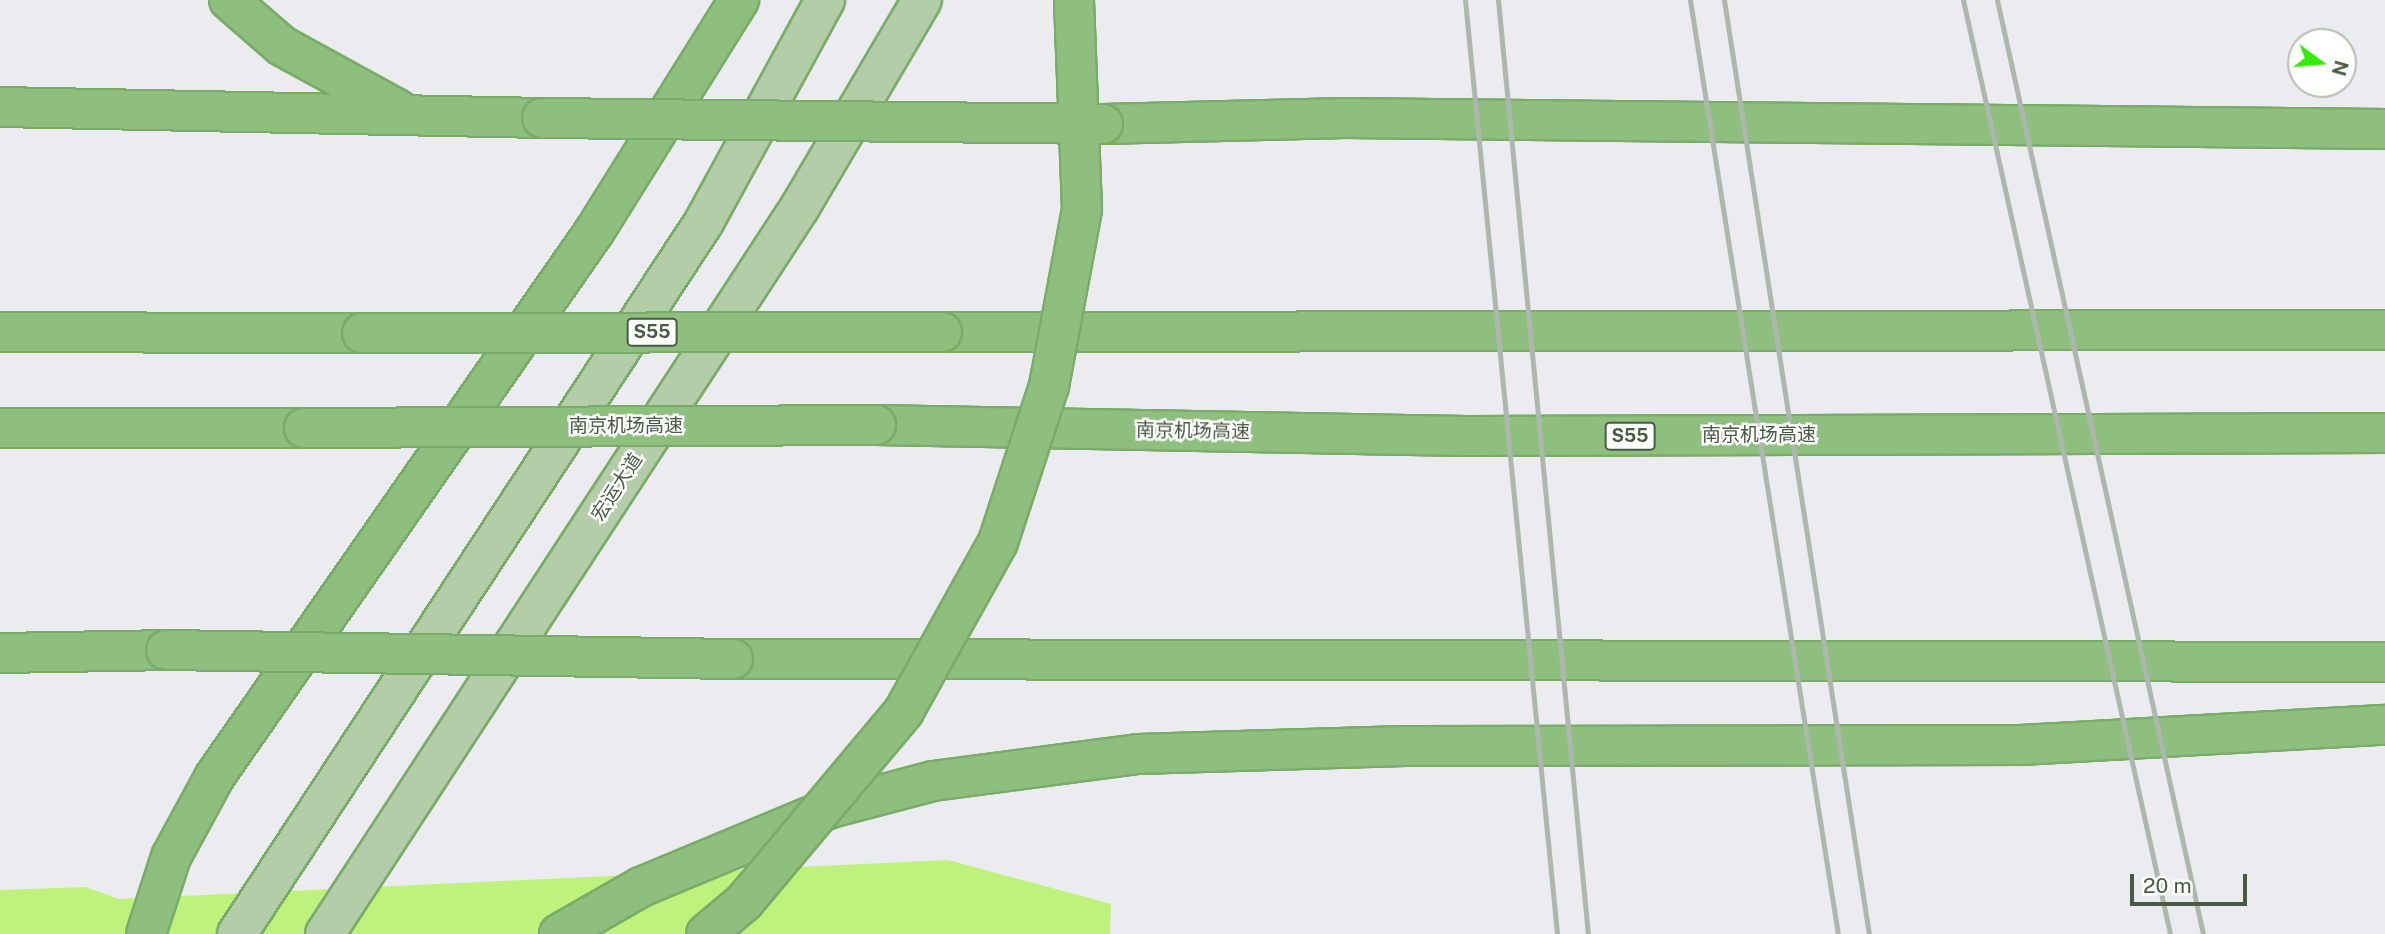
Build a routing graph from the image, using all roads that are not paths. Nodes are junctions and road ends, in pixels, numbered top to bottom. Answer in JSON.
{"nodes":[{"id":1,"x":229,"y":0,"type":"edge"},
{"id":2,"x":739,"y":0,"type":"edge"},
{"id":3,"x":825,"y":0,"type":"edge"},
{"id":4,"x":922,"y":0,"type":"edge"},
{"id":5,"x":1074,"y":0,"type":"edge"},
{"id":6,"x":0,"y":107,"type":"edge"},
{"id":7,"x":404,"y":112,"type":"junction"},
{"id":8,"x":2385,"y":129,"type":"edge"},
{"id":9,"x":2385,"y":330,"type":"edge"},
{"id":10,"x":0,"y":332,"type":"edge"},
{"id":11,"x":0,"y":428,"type":"edge"},
{"id":12,"x":2385,"y":433,"type":"edge"},
{"id":13,"x":0,"y":653,"type":"edge"},
{"id":14,"x":2385,"y":662,"type":"edge"},
{"id":15,"x":2385,"y":725,"type":"edge"},
{"id":16,"x":146,"y":934,"type":"edge"},
{"id":17,"x":237,"y":934,"type":"edge"},
{"id":18,"x":325,"y":934,"type":"edge"},
{"id":19,"x":559,"y":934,"type":"edge"},
{"id":20,"x":706,"y":934,"type":"edge"}],
"edges":[{"from":1,"to":7,"type":"highway"},
{"from":2,"to":16,"type":"highway"},
{"from":3,"to":17,"type":"main road"},
{"from":4,"to":18,"type":"main road","name":"宏运大道"},
{"from":5,"to":20,"type":"highway","bridge":true},
{"from":6,"to":7,"type":"highway"},
{"from":7,"to":8,"type":"highway","bridge":true},
{"from":9,"to":10,"type":"highway","number":"S55","bridge":true},
{"from":11,"to":12,"type":"highway","name":"南京机场高速","number":"S55","bridge":true},
{"from":13,"to":14,"type":"highway","bridge":true},
{"from":15,"to":19,"type":"highway","bridge":true}]}
